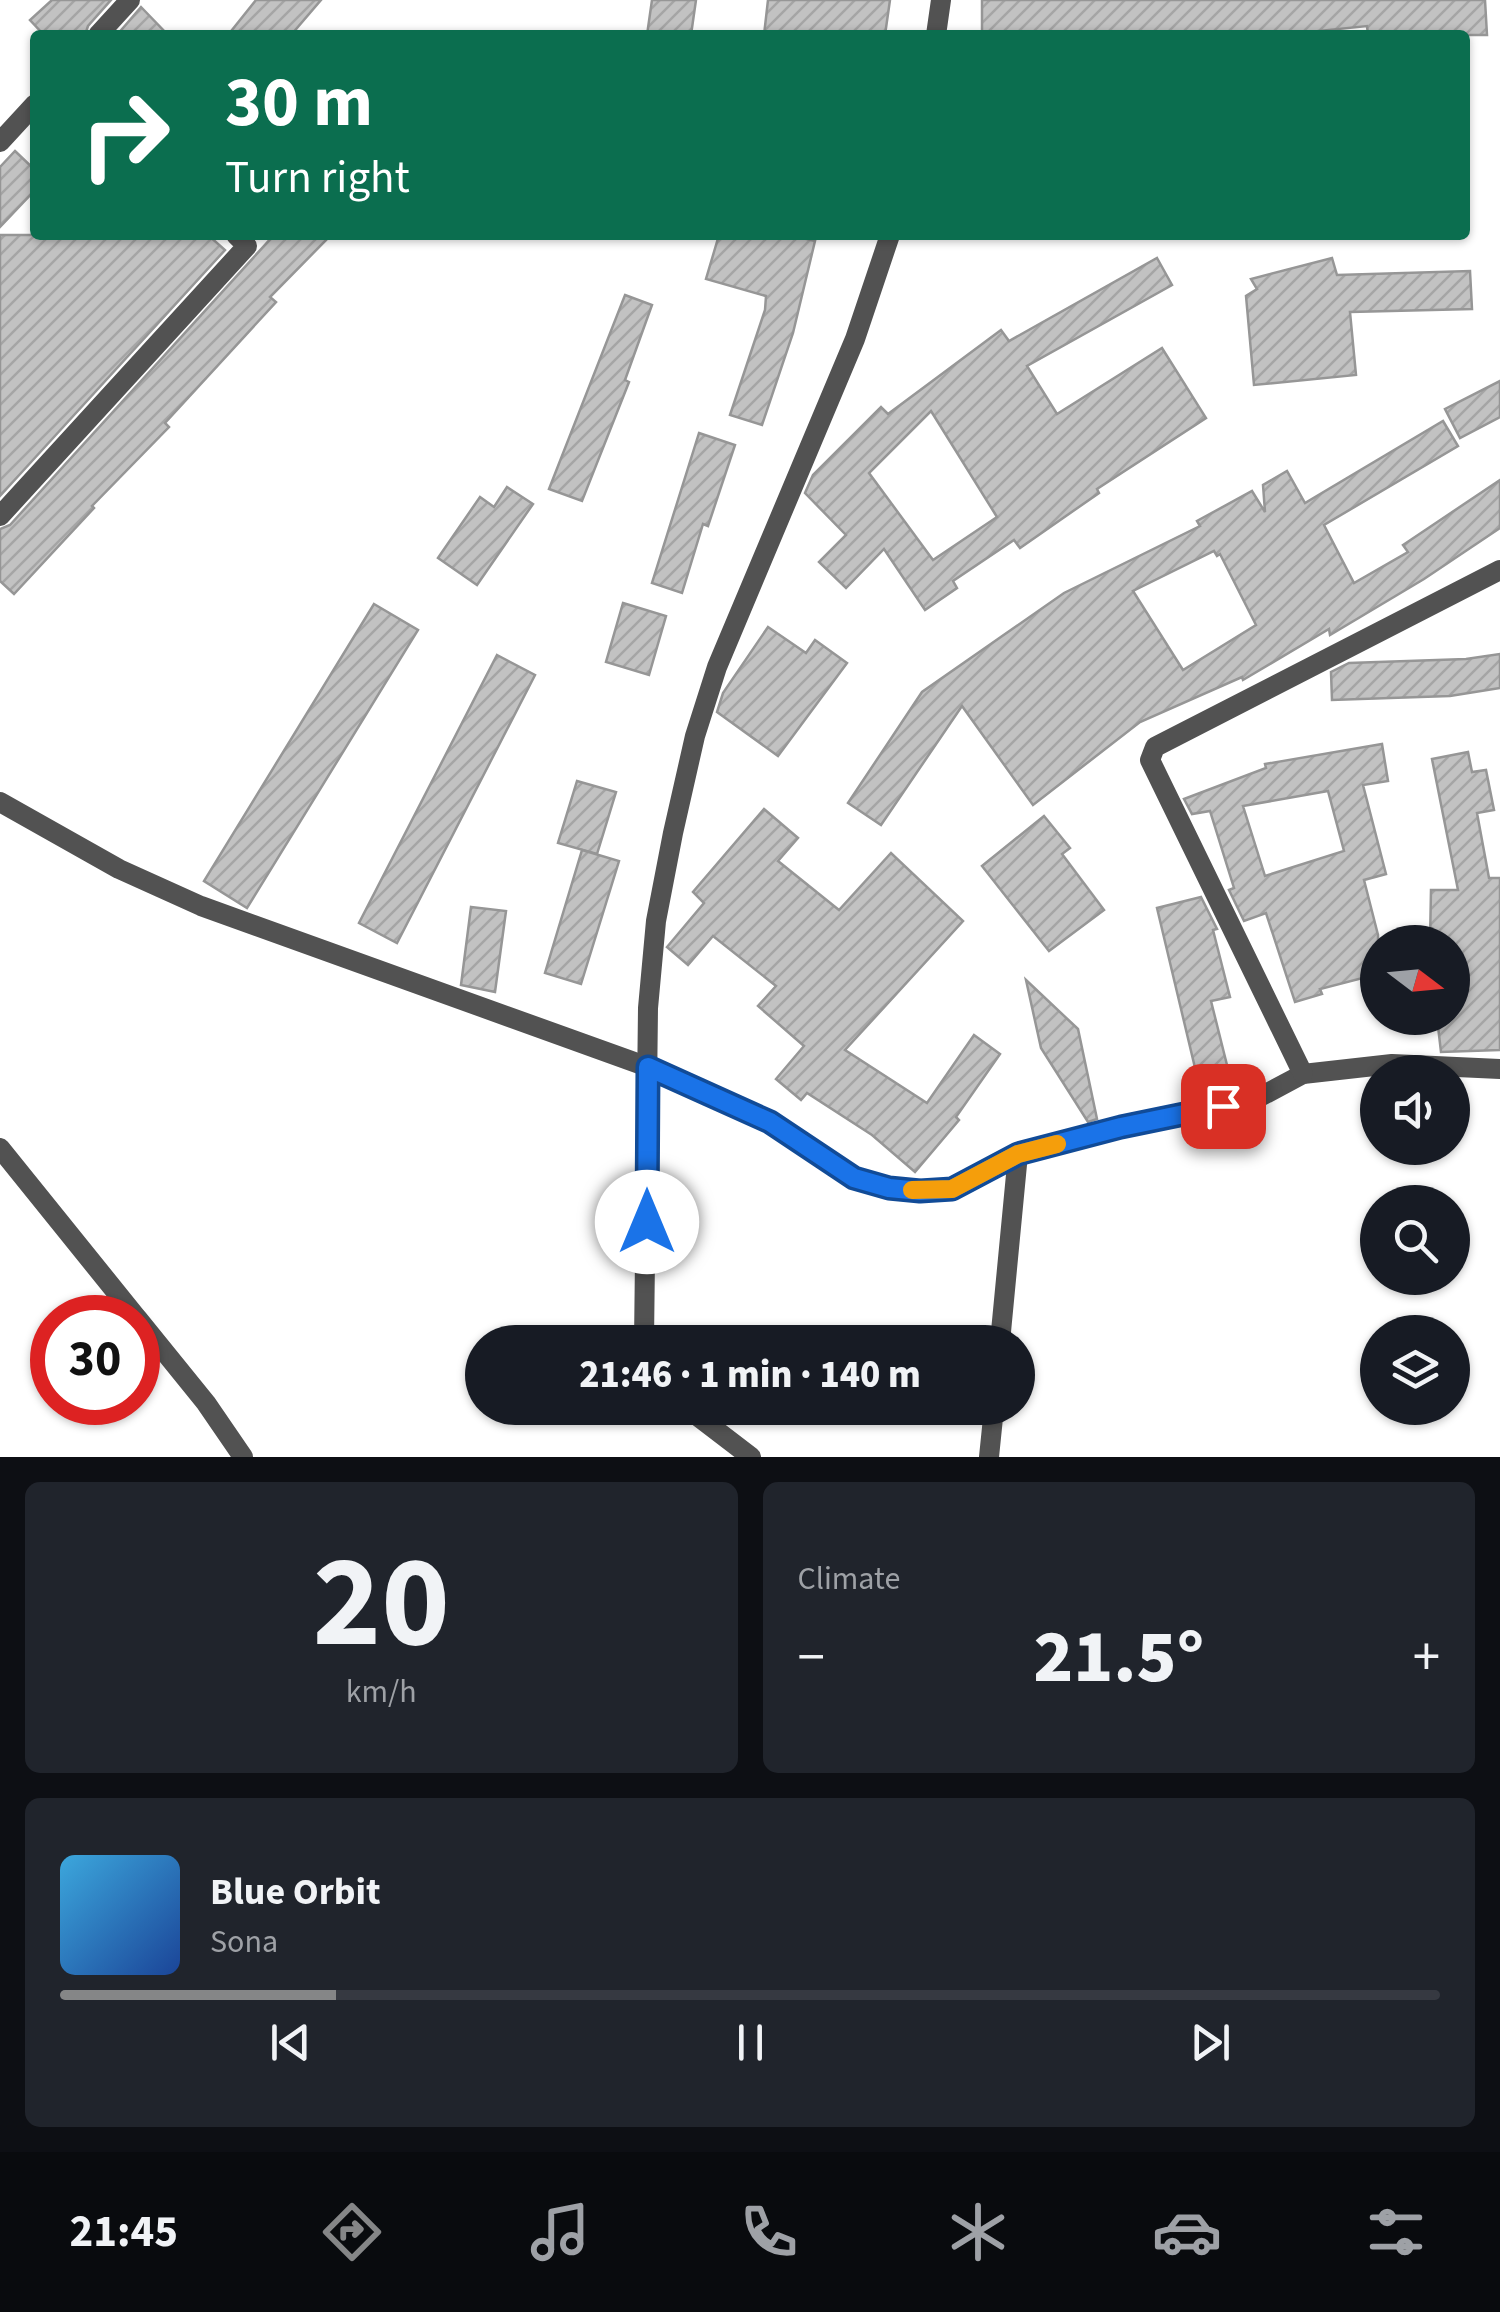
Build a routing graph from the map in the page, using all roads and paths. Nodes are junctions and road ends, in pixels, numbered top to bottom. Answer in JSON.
{"nodes":[{"id":1,"x":130,"y":0,"type":"edge"},
{"id":2,"x":941,"y":0,"type":"edge"},
{"id":3,"x":103,"y":30,"type":"edge"},
{"id":4,"x":937,"y":30,"type":"edge"},
{"id":5,"x":30,"y":109,"type":"edge"},
{"id":6,"x":0,"y":142,"type":"edge"},
{"id":7,"x":241,"y":240,"type":"edge"},
{"id":8,"x":888,"y":240,"type":"edge"},
{"id":9,"x":0,"y":516,"type":"edge"},
{"id":10,"x":1500,"y":570,"type":"edge"},
{"id":11,"x":0,"y":802,"type":"edge"},
{"id":12,"x":648,"y":1067,"type":"junction"},
{"id":13,"x":1500,"y":1069,"type":"edge"},
{"id":14,"x":1303,"y":1074,"type":"junction"},
{"id":15,"x":0,"y":1148,"type":"edge"},
{"id":16,"x":1018,"y":1154,"type":"junction"},
{"id":17,"x":118,"y":1295,"type":"edge"},
{"id":18,"x":644,"y":1325,"type":"edge"},
{"id":19,"x":1002,"y":1325,"type":"edge"},
{"id":20,"x":160,"y":1346,"type":"edge"},
{"id":21,"x":709,"y":1425,"type":"edge"},
{"id":22,"x":993,"y":1425,"type":"edge"},
{"id":23,"x":243,"y":1457,"type":"edge"},
{"id":24,"x":752,"y":1457,"type":"edge"},
{"id":25,"x":990,"y":1457,"type":"edge"}],
"edges":[{"from":1,"to":3,"type":"street"},
{"from":2,"to":4,"type":"street"},
{"from":5,"to":6,"type":"street"},
{"from":7,"to":9,"type":"street"},
{"from":8,"to":12,"type":"street"},
{"from":10,"to":14,"type":"street"},
{"from":11,"to":12,"type":"street"},
{"from":12,"to":16,"type":"street"},
{"from":12,"to":18,"type":"street"},
{"from":13,"to":14,"type":"street"},
{"from":14,"to":16,"type":"street"},
{"from":15,"to":17,"type":"street"},
{"from":16,"to":19,"type":"street"},
{"from":20,"to":23,"type":"street"},
{"from":21,"to":24,"type":"street"},
{"from":22,"to":25,"type":"street"}]}
